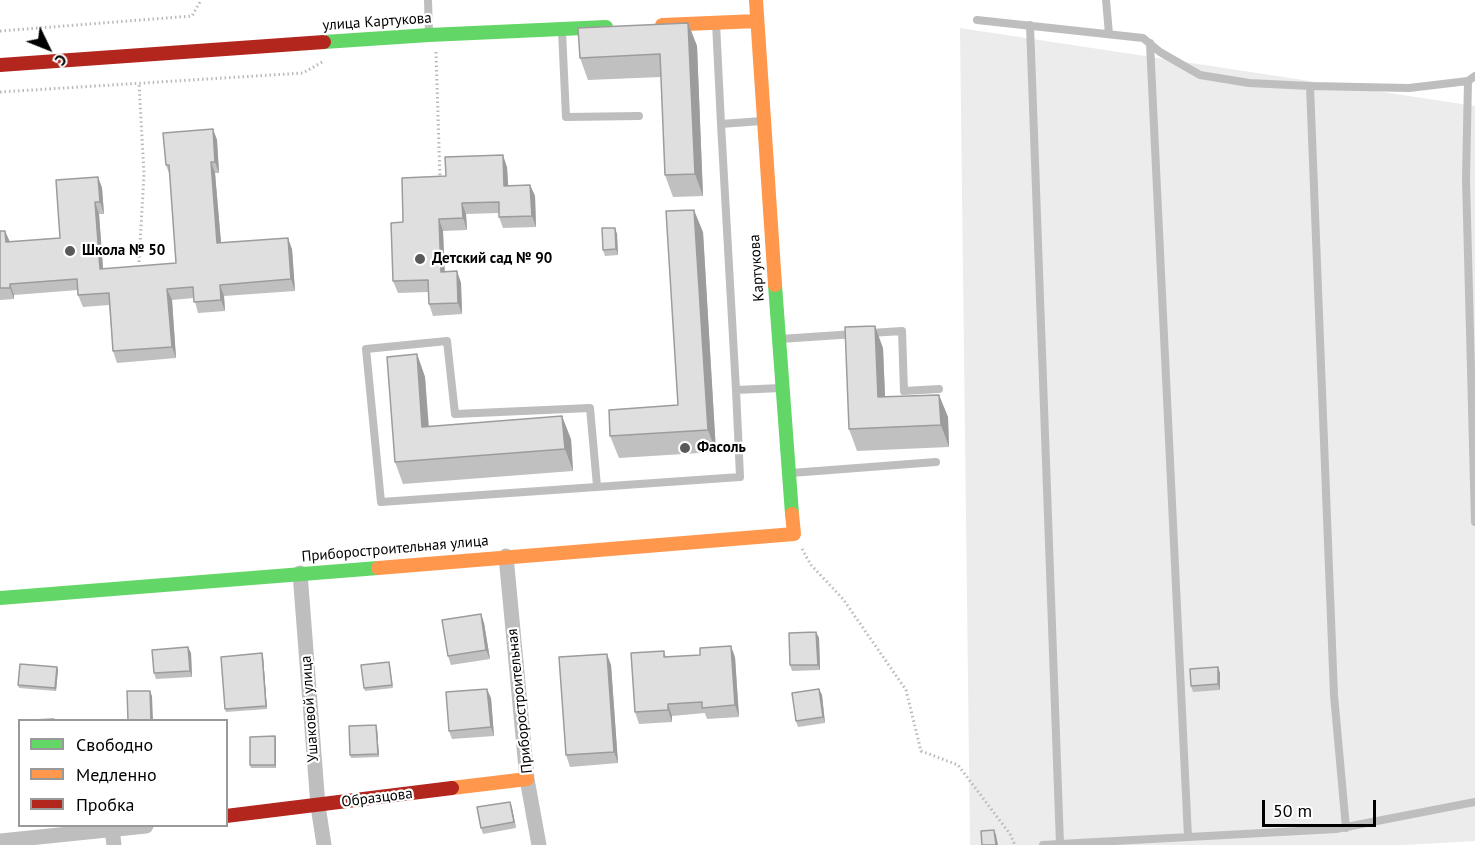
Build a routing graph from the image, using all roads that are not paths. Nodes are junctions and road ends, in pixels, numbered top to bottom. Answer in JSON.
{"nodes":[{"id":1,"x":428,"y":0,"type":"edge"},
{"id":2,"x":756,"y":0,"type":"edge"},
{"id":3,"x":1106,"y":0,"type":"edge"},
{"id":4,"x":977,"y":20,"type":"dead end"},
{"id":5,"x":757,"y":21,"type":"junction"},
{"id":6,"x":716,"y":23,"type":"junction"},
{"id":7,"x":1030,"y":25,"type":"junction"},
{"id":8,"x":645,"y":26,"type":"edge"},
{"id":9,"x":622,"y":27,"type":"edge"},
{"id":10,"x":562,"y":29,"type":"junction"},
{"id":11,"x":1109,"y":34,"type":"junction"},
{"id":12,"x":433,"y":35,"type":"junction"},
{"id":13,"x":1150,"y":43,"type":"junction"},
{"id":14,"x":0,"y":65,"type":"edge"},
{"id":15,"x":1472,"y":79,"type":"edge"},
{"id":16,"x":1310,"y":86,"type":"junction"},
{"id":17,"x":639,"y":116,"type":"dead end"},
{"id":18,"x":764,"y":120,"type":"junction"},
{"id":19,"x":721,"y":124,"type":"junction"},
{"id":20,"x":778,"y":339,"type":"junction"},
{"id":21,"x":783,"y":388,"type":"junction"},
{"id":22,"x":939,"y":389,"type":"dead end"},
{"id":23,"x":736,"y":390,"type":"junction"},
{"id":24,"x":936,"y":462,"type":"dead end"},
{"id":25,"x":790,"y":473,"type":"junction"},
{"id":26,"x":597,"y":486,"type":"junction"},
{"id":27,"x":1475,"y":522,"type":"edge"},
{"id":28,"x":794,"y":534,"type":"joint"},
{"id":29,"x":506,"y":556,"type":"junction"},
{"id":30,"x":300,"y":573,"type":"junction"},
{"id":31,"x":0,"y":598,"type":"edge"},
{"id":32,"x":527,"y":779,"type":"junction"},
{"id":33,"x":1475,"y":802,"type":"edge"},
{"id":34,"x":318,"y":806,"type":"junction"},
{"id":35,"x":228,"y":816,"type":"edge"},
{"id":36,"x":140,"y":827,"type":"edge"},
{"id":37,"x":1346,"y":828,"type":"junction"},
{"id":38,"x":113,"y":837,"type":"edge"},
{"id":39,"x":1188,"y":837,"type":"junction"},
{"id":40,"x":0,"y":841,"type":"edge"},
{"id":41,"x":1060,"y":844,"type":"edge"},
{"id":42,"x":324,"y":845,"type":"edge"},
{"id":43,"x":539,"y":845,"type":"edge"},
{"id":44,"x":1043,"y":845,"type":"edge"}],
"edges":[{"from":1,"to":12,"type":"lane"},
{"from":2,"to":5,"type":"street","name":"Картукова"},
{"from":3,"to":11,"type":"lane"},
{"from":4,"to":7,"type":"lane"},
{"from":5,"to":6,"type":"street"},
{"from":5,"to":18,"type":"street","name":"Картукова"},
{"from":6,"to":8,"type":"street"},
{"from":6,"to":19,"type":"lane"},
{"from":7,"to":11,"type":"lane"},
{"from":7,"to":41,"type":"lane"},
{"from":9,"to":10,"type":"street","name":"улица Картукова"},
{"from":10,"to":12,"type":"street","name":"улица Картукова"},
{"from":10,"to":17,"type":"lane"},
{"from":11,"to":13,"type":"lane"},
{"from":12,"to":14,"type":"street","name":"улица Картукова"},
{"from":13,"to":16,"type":"lane"},
{"from":13,"to":39,"type":"lane"},
{"from":15,"to":16,"type":"lane"},
{"from":15,"to":27,"type":"lane"},
{"from":16,"to":37,"type":"lane"},
{"from":18,"to":19,"type":"lane"},
{"from":18,"to":20,"type":"street","name":"Картукова"},
{"from":19,"to":23,"type":"lane"},
{"from":20,"to":21,"type":"street","name":"Картукова"},
{"from":20,"to":22,"type":"lane"},
{"from":21,"to":23,"type":"lane"},
{"from":21,"to":25,"type":"street","name":"Картукова"},
{"from":23,"to":26,"type":"lane"},
{"from":24,"to":25,"type":"lane"},
{"from":25,"to":28,"type":"street","name":"Картукова"},
{"from":26,"to":26,"type":"lane"},
{"from":28,"to":29,"type":"street","name":"Приборостроительная улица"},
{"from":29,"to":30,"type":"street","name":"Приборостроительная улица"},
{"from":29,"to":32,"type":"street","name":"Приборостроительная"},
{"from":30,"to":31,"type":"street","name":"Приборостроительная улица"},
{"from":30,"to":34,"type":"street","name":"Ушаковой улица"},
{"from":32,"to":34,"type":"street","name":"Образцова"},
{"from":32,"to":43,"type":"street","name":"Приборостроительная"},
{"from":33,"to":37,"type":"lane"},
{"from":34,"to":35,"type":"street","name":"Образцова"},
{"from":34,"to":42,"type":"street","name":"Ушаковой улица"},
{"from":36,"to":38,"type":"street"},
{"from":37,"to":39,"type":"lane"},
{"from":38,"to":40,"type":"street"},
{"from":39,"to":41,"type":"lane"},
{"from":41,"to":44,"type":"lane"}]}
